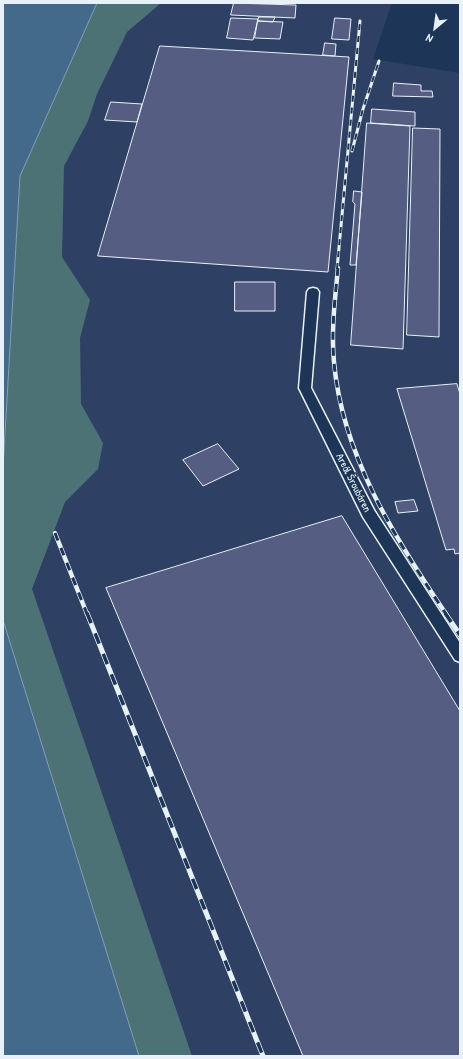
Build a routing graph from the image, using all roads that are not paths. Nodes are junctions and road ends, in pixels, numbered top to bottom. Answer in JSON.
{"nodes":[{"id":1,"x":313,"y":292,"type":"dead end"},
{"id":2,"x":460,"y":656,"type":"edge"}],
"edges":[{"from":1,"to":2,"type":"lane","name":"Areál Šroubáren"}]}
